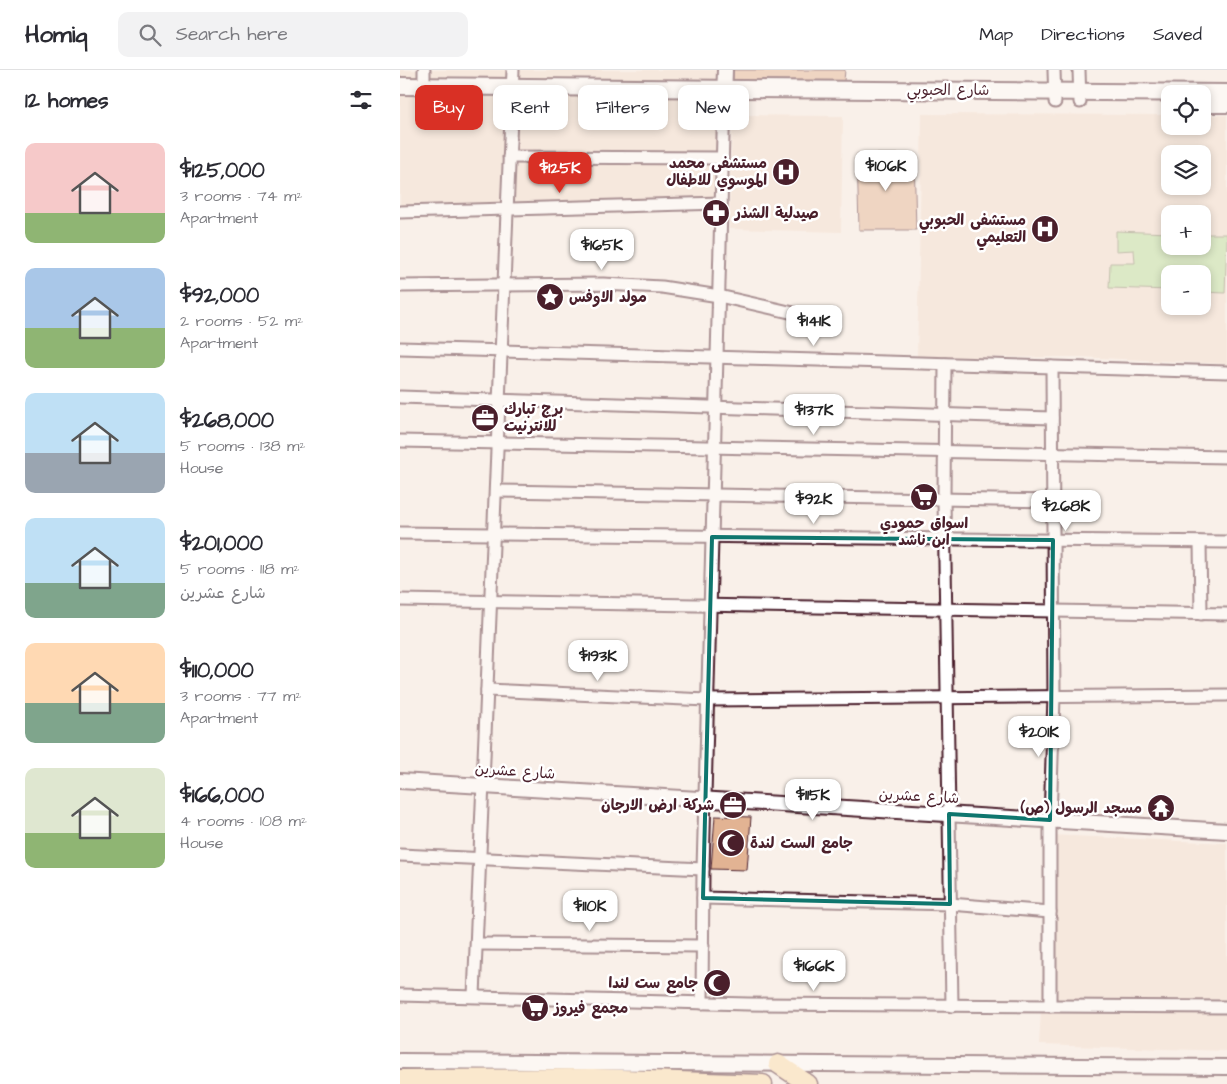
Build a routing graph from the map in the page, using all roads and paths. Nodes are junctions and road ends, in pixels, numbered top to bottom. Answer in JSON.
{"nodes":[{"id":1,"x":424,"y":70,"type":"edge"},
{"id":2,"x":513,"y":70,"type":"edge"},
{"id":3,"x":725,"y":70,"type":"edge"},
{"id":4,"x":1054,"y":70,"type":"edge"},
{"id":5,"x":1079,"y":70,"type":"edge"},
{"id":6,"x":424,"y":85,"type":"edge"},
{"id":7,"x":512,"y":85,"type":"edge"},
{"id":8,"x":724,"y":85,"type":"edge"},
{"id":9,"x":400,"y":86,"type":"edge"},
{"id":10,"x":415,"y":87,"type":"edge"},
{"id":11,"x":1227,"y":92,"type":"edge"},
{"id":12,"x":493,"y":93,"type":"edge"},
{"id":13,"x":568,"y":93,"type":"edge"},
{"id":14,"x":678,"y":94,"type":"edge"},
{"id":15,"x":749,"y":94,"type":"edge"},
{"id":16,"x":400,"y":96,"type":"edge"},
{"id":17,"x":1055,"y":97,"type":"junction"},
{"id":18,"x":1080,"y":97,"type":"junction"},
{"id":19,"x":1161,"y":102,"type":"edge"},
{"id":20,"x":1211,"y":104,"type":"edge"},
{"id":21,"x":1227,"y":104,"type":"edge"},
{"id":22,"x":511,"y":130,"type":"edge"},
{"id":23,"x":723,"y":130,"type":"edge"},
{"id":24,"x":510,"y":157,"type":"junction"},
{"id":25,"x":722,"y":158,"type":"junction"},
{"id":26,"x":721,"y":203,"type":"junction"},
{"id":27,"x":507,"y":209,"type":"junction"},
{"id":28,"x":400,"y":212,"type":"edge"},
{"id":29,"x":400,"y":286,"type":"edge"},
{"id":30,"x":504,"y":286,"type":"junction"},
{"id":31,"x":719,"y":296,"type":"junction"},
{"id":32,"x":798,"y":314,"type":"dead end"},
{"id":33,"x":400,"y":348,"type":"edge"},
{"id":34,"x":501,"y":351,"type":"junction"},
{"id":35,"x":717,"y":357,"type":"junction"},
{"id":36,"x":945,"y":364,"type":"junction"},
{"id":37,"x":1052,"y":367,"type":"junction"},
{"id":38,"x":1227,"y":372,"type":"edge"},
{"id":39,"x":400,"y":397,"type":"edge"},
{"id":40,"x":499,"y":400,"type":"junction"},
{"id":41,"x":716,"y":407,"type":"junction"},
{"id":42,"x":944,"y":414,"type":"junction"},
{"id":43,"x":1052,"y":418,"type":"junction"},
{"id":44,"x":400,"y":441,"type":"edge"},
{"id":45,"x":498,"y":443,"type":"junction"},
{"id":46,"x":714,"y":447,"type":"junction"},
{"id":47,"x":944,"y":452,"type":"junction"},
{"id":48,"x":1052,"y":454,"type":"junction"},
{"id":49,"x":1227,"y":457,"type":"edge"},
{"id":50,"x":496,"y":491,"type":"junction"},
{"id":51,"x":712,"y":495,"type":"junction"},
{"id":52,"x":944,"y":499,"type":"junction"},
{"id":53,"x":1053,"y":501,"type":"junction"},
{"id":54,"x":400,"y":534,"type":"edge"},
{"id":55,"x":494,"y":534,"type":"junction"},
{"id":56,"x":712,"y":537,"type":"junction"},
{"id":57,"x":944,"y":539,"type":"junction"},
{"id":58,"x":1053,"y":540,"type":"junction"},
{"id":59,"x":1200,"y":542,"type":"junction"},
{"id":60,"x":1227,"y":542,"type":"edge"},
{"id":61,"x":400,"y":600,"type":"edge"},
{"id":62,"x":491,"y":601,"type":"junction"},
{"id":63,"x":710,"y":605,"type":"junction"},
{"id":64,"x":946,"y":609,"type":"junction"},
{"id":65,"x":1054,"y":611,"type":"junction"},
{"id":66,"x":1201,"y":614,"type":"junction"},
{"id":67,"x":1227,"y":614,"type":"edge"},
{"id":68,"x":487,"y":690,"type":"junction"},
{"id":69,"x":1227,"y":695,"type":"edge"},
{"id":70,"x":1054,"y":697,"type":"junction"},
{"id":71,"x":946,"y":698,"type":"junction"},
{"id":72,"x":707,"y":700,"type":"junction"},
{"id":73,"x":400,"y":781,"type":"edge"},
{"id":74,"x":483,"y":785,"type":"junction"},
{"id":75,"x":705,"y":800,"type":"junction"},
{"id":76,"x":949,"y":814,"type":"junction"},
{"id":77,"x":1050,"y":820,"type":"junction"},
{"id":78,"x":1227,"y":831,"type":"edge"},
{"id":79,"x":400,"y":854,"type":"edge"},
{"id":80,"x":480,"y":858,"type":"junction"},
{"id":81,"x":703,"y":869,"type":"junction"},
{"id":82,"x":703,"y":898,"type":"junction"},
{"id":83,"x":950,"y":904,"type":"junction"},
{"id":84,"x":1050,"y":912,"type":"junction"},
{"id":85,"x":477,"y":944,"type":"junction"},
{"id":86,"x":703,"y":946,"type":"junction"},
{"id":87,"x":400,"y":996,"type":"edge"},
{"id":88,"x":474,"y":996,"type":"junction"},
{"id":89,"x":702,"y":1003,"type":"junction"},
{"id":90,"x":952,"y":1006,"type":"junction"},
{"id":91,"x":1050,"y":1006,"type":"junction"},
{"id":92,"x":1227,"y":1007,"type":"edge"},
{"id":93,"x":400,"y":1061,"type":"edge"},
{"id":94,"x":778,"y":1064,"type":"junction"},
{"id":95,"x":1227,"y":1067,"type":"edge"},
{"id":96,"x":400,"y":1071,"type":"edge"},
{"id":97,"x":593,"y":1078,"type":"junction"},
{"id":98,"x":400,"y":1079,"type":"edge"},
{"id":99,"x":763,"y":1084,"type":"edge"},
{"id":100,"x":808,"y":1084,"type":"edge"}],
"edges":[{"from":1,"to":6,"type":"street"},
{"from":2,"to":7,"type":"street"},
{"from":3,"to":8,"type":"street"},
{"from":4,"to":17,"type":"street"},
{"from":5,"to":18,"type":"street"},
{"from":9,"to":10,"type":"main road","name":"شارع الحبوبي"},
{"from":11,"to":18,"type":"main road","name":"شارع الحبوبي"},
{"from":12,"to":16,"type":"main road","name":"شارع الحبوبي"},
{"from":13,"to":14,"type":"main road","name":"شارع الحبوبي"},
{"from":15,"to":17,"type":"main road","name":"شارع الحبوبي"},
{"from":17,"to":18,"type":"main road","name":"شارع الحبوبي"},
{"from":18,"to":19,"type":"main road","name":"شارع الحبوبي"},
{"from":20,"to":21,"type":"main road"},
{"from":22,"to":24,"type":"street"},
{"from":23,"to":25,"type":"street"},
{"from":24,"to":25,"type":"street"},
{"from":24,"to":27,"type":"street"},
{"from":25,"to":26,"type":"street"},
{"from":26,"to":27,"type":"street"},
{"from":26,"to":31,"type":"street"},
{"from":27,"to":28,"type":"street"},
{"from":27,"to":30,"type":"street"},
{"from":29,"to":30,"type":"street"},
{"from":30,"to":31,"type":"street"},
{"from":30,"to":34,"type":"street"},
{"from":31,"to":32,"type":"street"},
{"from":31,"to":35,"type":"street"},
{"from":33,"to":34,"type":"street"},
{"from":34,"to":35,"type":"street"},
{"from":34,"to":40,"type":"street"},
{"from":35,"to":36,"type":"street"},
{"from":35,"to":41,"type":"street"},
{"from":36,"to":37,"type":"street"},
{"from":36,"to":42,"type":"street"},
{"from":37,"to":38,"type":"street"},
{"from":37,"to":43,"type":"street"},
{"from":39,"to":40,"type":"street"},
{"from":40,"to":41,"type":"street"},
{"from":40,"to":45,"type":"street"},
{"from":41,"to":42,"type":"street"},
{"from":41,"to":46,"type":"street"},
{"from":42,"to":43,"type":"street"},
{"from":42,"to":47,"type":"street"},
{"from":43,"to":48,"type":"street"},
{"from":44,"to":45,"type":"street"},
{"from":45,"to":46,"type":"street"},
{"from":45,"to":50,"type":"street"},
{"from":46,"to":47,"type":"street"},
{"from":46,"to":51,"type":"street"},
{"from":47,"to":48,"type":"street"},
{"from":47,"to":52,"type":"street"},
{"from":48,"to":49,"type":"street"},
{"from":48,"to":53,"type":"street"},
{"from":50,"to":51,"type":"street"},
{"from":50,"to":55,"type":"street"},
{"from":51,"to":52,"type":"street"},
{"from":51,"to":56,"type":"street"},
{"from":52,"to":53,"type":"street"},
{"from":52,"to":57,"type":"street"},
{"from":53,"to":58,"type":"street"},
{"from":54,"to":55,"type":"street"},
{"from":55,"to":56,"type":"street"},
{"from":55,"to":62,"type":"street"},
{"from":56,"to":57,"type":"street"},
{"from":56,"to":63,"type":"street"},
{"from":57,"to":58,"type":"street"},
{"from":57,"to":64,"type":"street"},
{"from":58,"to":59,"type":"street"},
{"from":58,"to":65,"type":"street"},
{"from":59,"to":60,"type":"street"},
{"from":59,"to":66,"type":"street"},
{"from":61,"to":62,"type":"street"},
{"from":62,"to":63,"type":"street"},
{"from":62,"to":68,"type":"street"},
{"from":63,"to":64,"type":"street"},
{"from":63,"to":72,"type":"street"},
{"from":64,"to":65,"type":"street"},
{"from":64,"to":71,"type":"street"},
{"from":65,"to":66,"type":"street"},
{"from":65,"to":70,"type":"street"},
{"from":66,"to":67,"type":"street"},
{"from":68,"to":72,"type":"street"},
{"from":68,"to":74,"type":"street"},
{"from":69,"to":70,"type":"street"},
{"from":70,"to":71,"type":"street"},
{"from":70,"to":77,"type":"street"},
{"from":71,"to":72,"type":"street"},
{"from":71,"to":76,"type":"street"},
{"from":72,"to":75,"type":"street"},
{"from":73,"to":74,"type":"street","name":"شارع عشرين"},
{"from":74,"to":75,"type":"street","name":"شارع عشرين"},
{"from":74,"to":80,"type":"street"},
{"from":75,"to":76,"type":"street","name":"شارع عشرين"},
{"from":75,"to":81,"type":"street"},
{"from":76,"to":77,"type":"street","name":"شارع عشرين"},
{"from":76,"to":83,"type":"street"},
{"from":77,"to":78,"type":"street","name":"شارع عشرين"},
{"from":77,"to":84,"type":"street"},
{"from":79,"to":80,"type":"street"},
{"from":80,"to":81,"type":"street"},
{"from":80,"to":85,"type":"street"},
{"from":81,"to":82,"type":"street"},
{"from":82,"to":83,"type":"street"},
{"from":82,"to":86,"type":"street"},
{"from":83,"to":84,"type":"street"},
{"from":83,"to":90,"type":"street"},
{"from":84,"to":91,"type":"street"},
{"from":85,"to":86,"type":"street"},
{"from":85,"to":88,"type":"street"},
{"from":86,"to":89,"type":"street"},
{"from":87,"to":88,"type":"street"},
{"from":88,"to":89,"type":"street"},
{"from":89,"to":90,"type":"street"},
{"from":90,"to":91,"type":"street"},
{"from":91,"to":92,"type":"street"},
{"from":93,"to":94,"type":"street"},
{"from":94,"to":95,"type":"street"},
{"from":94,"to":100,"type":"main road"},
{"from":96,"to":97,"type":"main road"},
{"from":97,"to":98,"type":"main road"},
{"from":97,"to":99,"type":"main road"}]}
